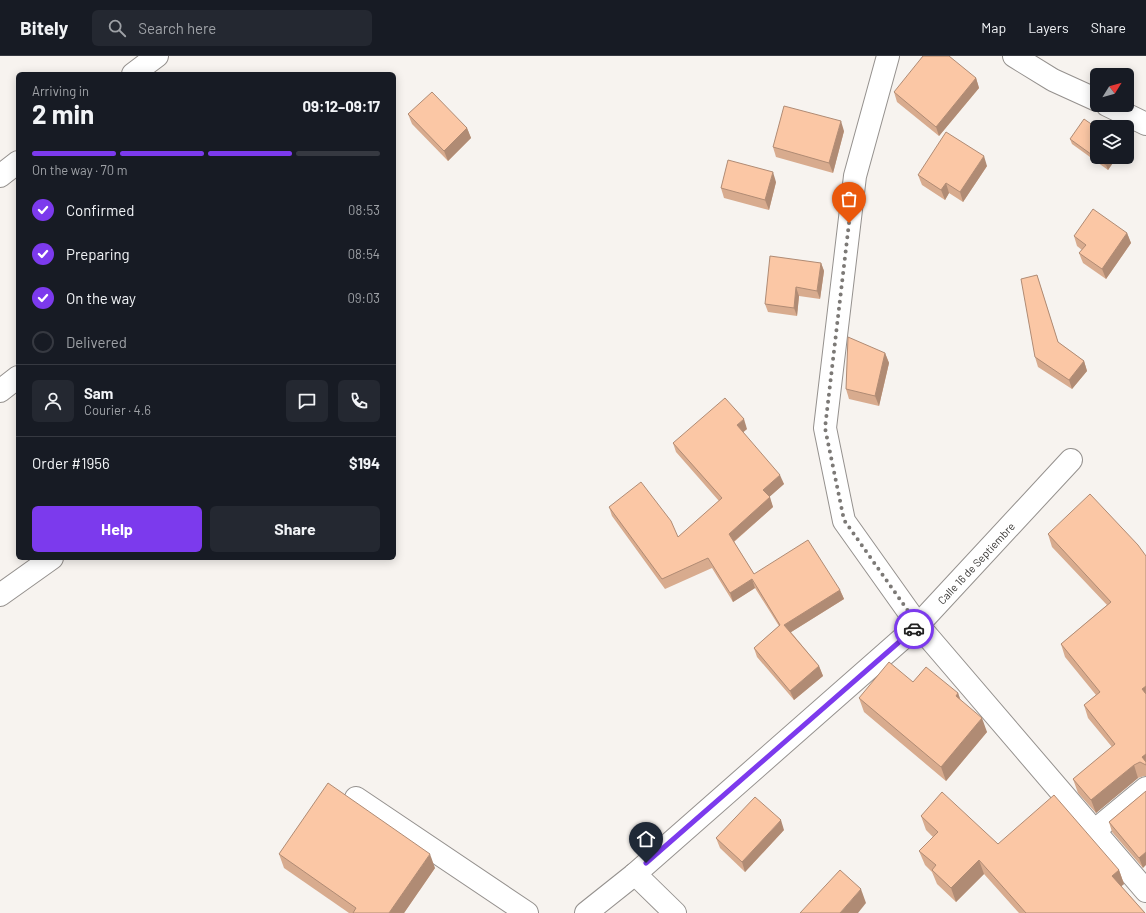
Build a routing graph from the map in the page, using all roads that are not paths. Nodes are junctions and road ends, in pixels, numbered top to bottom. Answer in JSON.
{"nodes":[{"id":1,"x":157,"y":56,"type":"edge"},
{"id":2,"x":888,"y":56,"type":"edge"},
{"id":3,"x":1014,"y":56,"type":"edge"},
{"id":4,"x":136,"y":72,"type":"edge"},
{"id":5,"x":1090,"y":97,"type":"edge"},
{"id":6,"x":1121,"y":112,"type":"edge"},
{"id":7,"x":1146,"y":124,"type":"edge"},
{"id":8,"x":16,"y":164,"type":"edge"},
{"id":9,"x":0,"y":176,"type":"edge"},
{"id":10,"x":16,"y":379,"type":"edge"},
{"id":11,"x":0,"y":391,"type":"edge"},
{"id":12,"x":1071,"y":460,"type":"dead end"},
{"id":13,"x":49,"y":560,"type":"edge"},
{"id":14,"x":0,"y":595,"type":"edge"},
{"id":15,"x":918,"y":625,"type":"junction"},
{"id":16,"x":1146,"y":788,"type":"edge"},
{"id":17,"x":356,"y":798,"type":"dead end"},
{"id":18,"x":1094,"y":831,"type":"junction"},
{"id":19,"x":635,"y":874,"type":"junction"},
{"id":20,"x":1146,"y":891,"type":"edge"},
{"id":21,"x":527,"y":913,"type":"edge"},
{"id":22,"x":586,"y":913,"type":"edge"},
{"id":23,"x":675,"y":913,"type":"edge"}],
"edges":[{"from":1,"to":4,"type":"street"},
{"from":2,"to":15,"type":"street"},
{"from":3,"to":5,"type":"street"},
{"from":6,"to":7,"type":"street"},
{"from":8,"to":9,"type":"street"},
{"from":10,"to":11,"type":"street"},
{"from":12,"to":15,"type":"street","name":"Calle 16 de Septiembre"},
{"from":13,"to":14,"type":"street"},
{"from":15,"to":18,"type":"street"},
{"from":15,"to":19,"type":"street","name":"Calle 16 de Septiembre"},
{"from":16,"to":18,"type":"street"},
{"from":17,"to":21,"type":"street"},
{"from":18,"to":20,"type":"street"},
{"from":19,"to":22,"type":"street","name":"Calle 16 de Septiembre"},
{"from":19,"to":23,"type":"street"}]}
